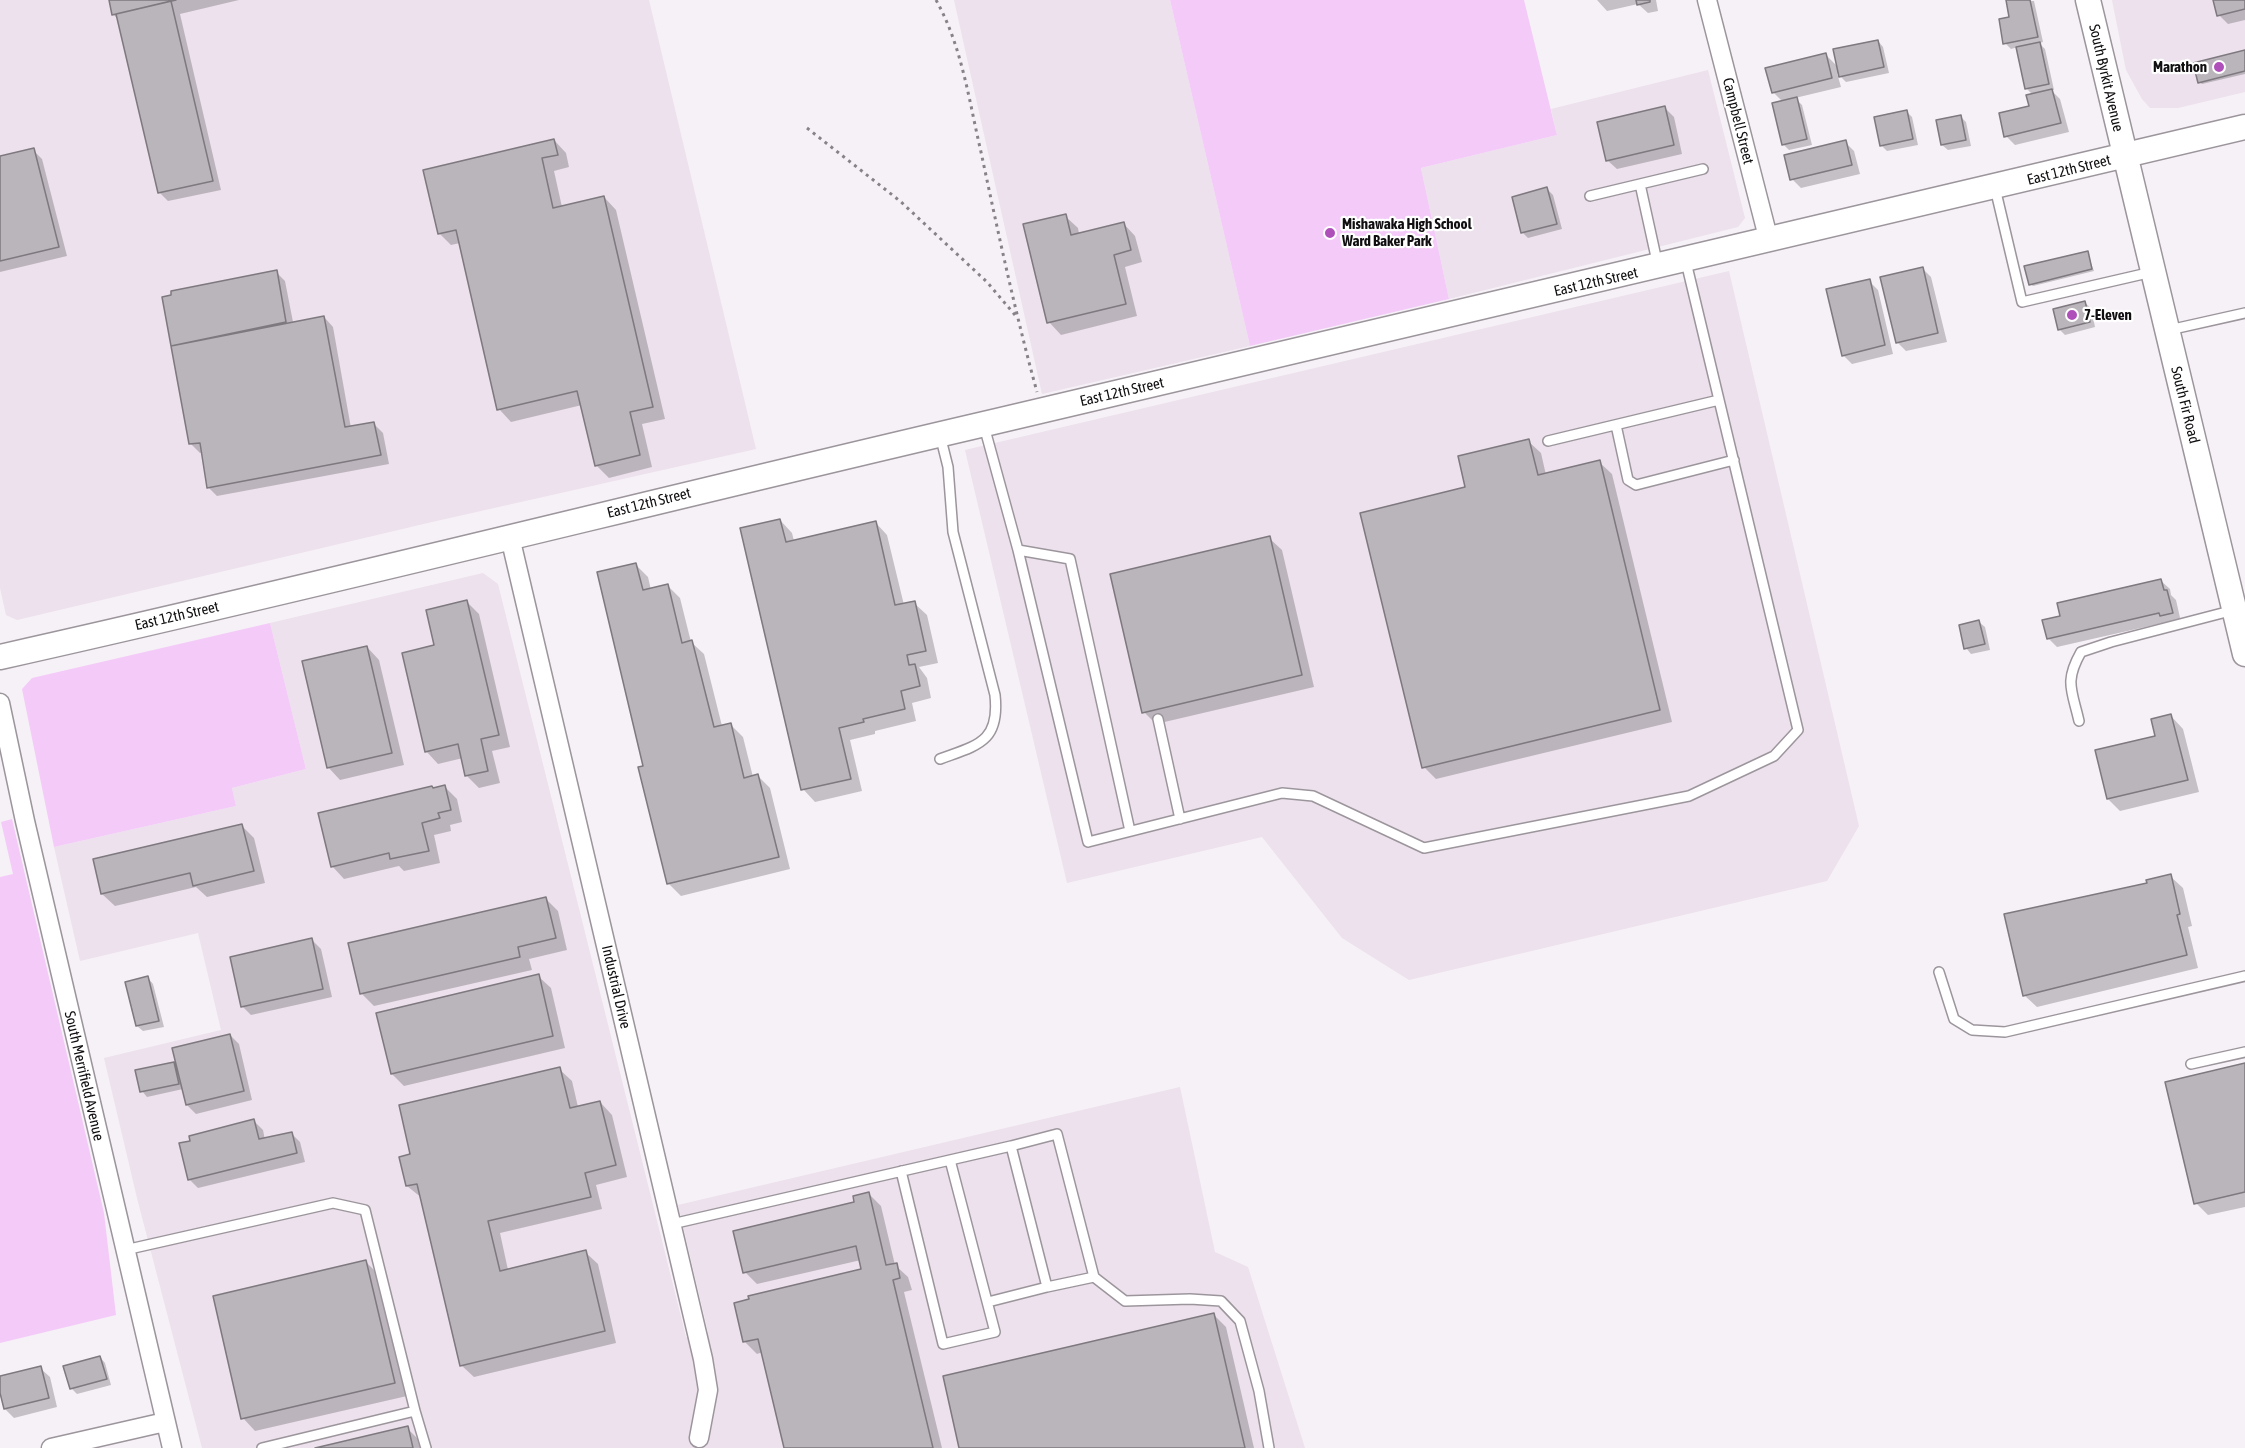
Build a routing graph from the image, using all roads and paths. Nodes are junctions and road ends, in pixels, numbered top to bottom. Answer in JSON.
{"nodes":[{"id":1,"x":936,"y":0,"type":"edge"},
{"id":2,"x":1707,"y":0,"type":"edge"},
{"id":3,"x":2088,"y":0,"type":"edge"},
{"id":4,"x":2245,"y":127,"type":"edge"},
{"id":5,"x":807,"y":128,"type":"dead end"},
{"id":6,"x":2125,"y":157,"type":"junction"},
{"id":7,"x":1703,"y":169,"type":"dead end"},
{"id":8,"x":1640,"y":184,"type":"junction"},
{"id":9,"x":1995,"y":188,"type":"junction"},
{"id":10,"x":1590,"y":196,"type":"dead end"},
{"id":11,"x":1769,"y":241,"type":"junction"},
{"id":12,"x":1686,"y":262,"type":"junction"},
{"id":13,"x":1659,"y":268,"type":"junction"},
{"id":14,"x":2152,"y":272,"type":"junction"},
{"id":15,"x":2245,"y":313,"type":"edge"},
{"id":16,"x":1016,"y":317,"type":"junction"},
{"id":17,"x":2166,"y":330,"type":"junction"},
{"id":18,"x":1719,"y":400,"type":"junction"},
{"id":19,"x":1042,"y":411,"type":"junction"},
{"id":20,"x":983,"y":424,"type":"junction"},
{"id":21,"x":1616,"y":425,"type":"junction"},
{"id":22,"x":940,"y":435,"type":"junction"},
{"id":23,"x":1548,"y":441,"type":"dead end"},
{"id":24,"x":1734,"y":460,"type":"junction"},
{"id":25,"x":510,"y":537,"type":"junction"},
{"id":26,"x":1018,"y":550,"type":"junction"},
{"id":27,"x":2240,"y":609,"type":"edge"},
{"id":28,"x":2245,"y":654,"type":"edge"},
{"id":29,"x":0,"y":657,"type":"edge"},
{"id":30,"x":0,"y":703,"type":"edge"},
{"id":31,"x":1158,"y":719,"type":"dead end"},
{"id":32,"x":2079,"y":722,"type":"dead end"},
{"id":33,"x":940,"y":759,"type":"dead end"},
{"id":34,"x":1180,"y":819,"type":"junction"},
{"id":35,"x":1130,"y":831,"type":"junction"},
{"id":36,"x":1938,"y":972,"type":"dead end"},
{"id":37,"x":2245,"y":976,"type":"edge"},
{"id":38,"x":2245,"y":1052,"type":"edge"},
{"id":39,"x":2191,"y":1064,"type":"dead end"},
{"id":40,"x":1011,"y":1146,"type":"junction"},
{"id":41,"x":951,"y":1160,"type":"junction"},
{"id":42,"x":902,"y":1171,"type":"junction"},
{"id":43,"x":672,"y":1224,"type":"junction"},
{"id":44,"x":125,"y":1250,"type":"junction"},
{"id":45,"x":1094,"y":1277,"type":"junction"},
{"id":46,"x":1047,"y":1287,"type":"junction"},
{"id":47,"x":988,"y":1302,"type":"junction"},
{"id":48,"x":415,"y":1410,"type":"junction"},
{"id":49,"x":165,"y":1422,"type":"junction"},
{"id":50,"x":699,"y":1438,"type":"dead end"},
{"id":51,"x":51,"y":1448,"type":"edge"},
{"id":52,"x":172,"y":1448,"type":"edge"},
{"id":53,"x":262,"y":1448,"type":"edge"},
{"id":54,"x":426,"y":1448,"type":"edge"},
{"id":55,"x":1269,"y":1448,"type":"edge"}],
"edges":[{"from":1,"to":16,"type":"path"},
{"from":2,"to":11,"type":"street","name":"Campbell Street"},
{"from":3,"to":6,"type":"street","name":"South Byrkit Avenue"},
{"from":4,"to":6,"type":"street","name":"East 12th Street"},
{"from":5,"to":16,"type":"path"},
{"from":6,"to":9,"type":"street","name":"East 12th Street"},
{"from":6,"to":14,"type":"street","name":"South Fir Road"},
{"from":7,"to":8,"type":"lane"},
{"from":8,"to":10,"type":"lane"},
{"from":8,"to":13,"type":"lane"},
{"from":9,"to":11,"type":"street","name":"East 12th Street"},
{"from":9,"to":14,"type":"lane"},
{"from":11,"to":12,"type":"street","name":"East 12th Street"},
{"from":12,"to":13,"type":"street","name":"East 12th Street"},
{"from":12,"to":18,"type":"lane"},
{"from":13,"to":19,"type":"street","name":"East 12th Street"},
{"from":14,"to":17,"type":"street","name":"South Fir Road"},
{"from":15,"to":17,"type":"lane"},
{"from":16,"to":19,"type":"path"},
{"from":17,"to":27,"type":"street","name":"South Fir Road"},
{"from":18,"to":21,"type":"lane"},
{"from":18,"to":24,"type":"lane"},
{"from":19,"to":20,"type":"street","name":"East 12th Street"},
{"from":20,"to":22,"type":"street","name":"East 12th Street"},
{"from":20,"to":26,"type":"lane"},
{"from":21,"to":23,"type":"lane"},
{"from":21,"to":24,"type":"lane"},
{"from":22,"to":25,"type":"street","name":"East 12th Street"},
{"from":22,"to":33,"type":"lane"},
{"from":24,"to":34,"type":"lane"},
{"from":25,"to":29,"type":"street","name":"East 12th Street"},
{"from":25,"to":43,"type":"street","name":"Industrial Drive"},
{"from":26,"to":35,"type":"lane"},
{"from":26,"to":35,"type":"lane"},
{"from":27,"to":28,"type":"street","name":"South Fir Road"},
{"from":27,"to":32,"type":"lane"},
{"from":30,"to":44,"type":"street","name":"South Merrifield Avenue"},
{"from":31,"to":34,"type":"lane"},
{"from":34,"to":35,"type":"lane"},
{"from":36,"to":37,"type":"lane"},
{"from":38,"to":39,"type":"lane"},
{"from":40,"to":41,"type":"lane"},
{"from":40,"to":45,"type":"lane"},
{"from":40,"to":46,"type":"lane"},
{"from":41,"to":42,"type":"lane"},
{"from":41,"to":47,"type":"lane"},
{"from":42,"to":43,"type":"lane"},
{"from":42,"to":47,"type":"lane"},
{"from":43,"to":50,"type":"street","name":"Industrial Drive"},
{"from":44,"to":48,"type":"lane"},
{"from":44,"to":49,"type":"street","name":"South Merrifield Avenue"},
{"from":45,"to":46,"type":"lane"},
{"from":45,"to":55,"type":"lane"},
{"from":46,"to":47,"type":"lane"},
{"from":48,"to":53,"type":"lane"},
{"from":48,"to":54,"type":"lane"},
{"from":49,"to":51,"type":"street"},
{"from":49,"to":52,"type":"street","name":"South Merrifield Avenue"}]}
